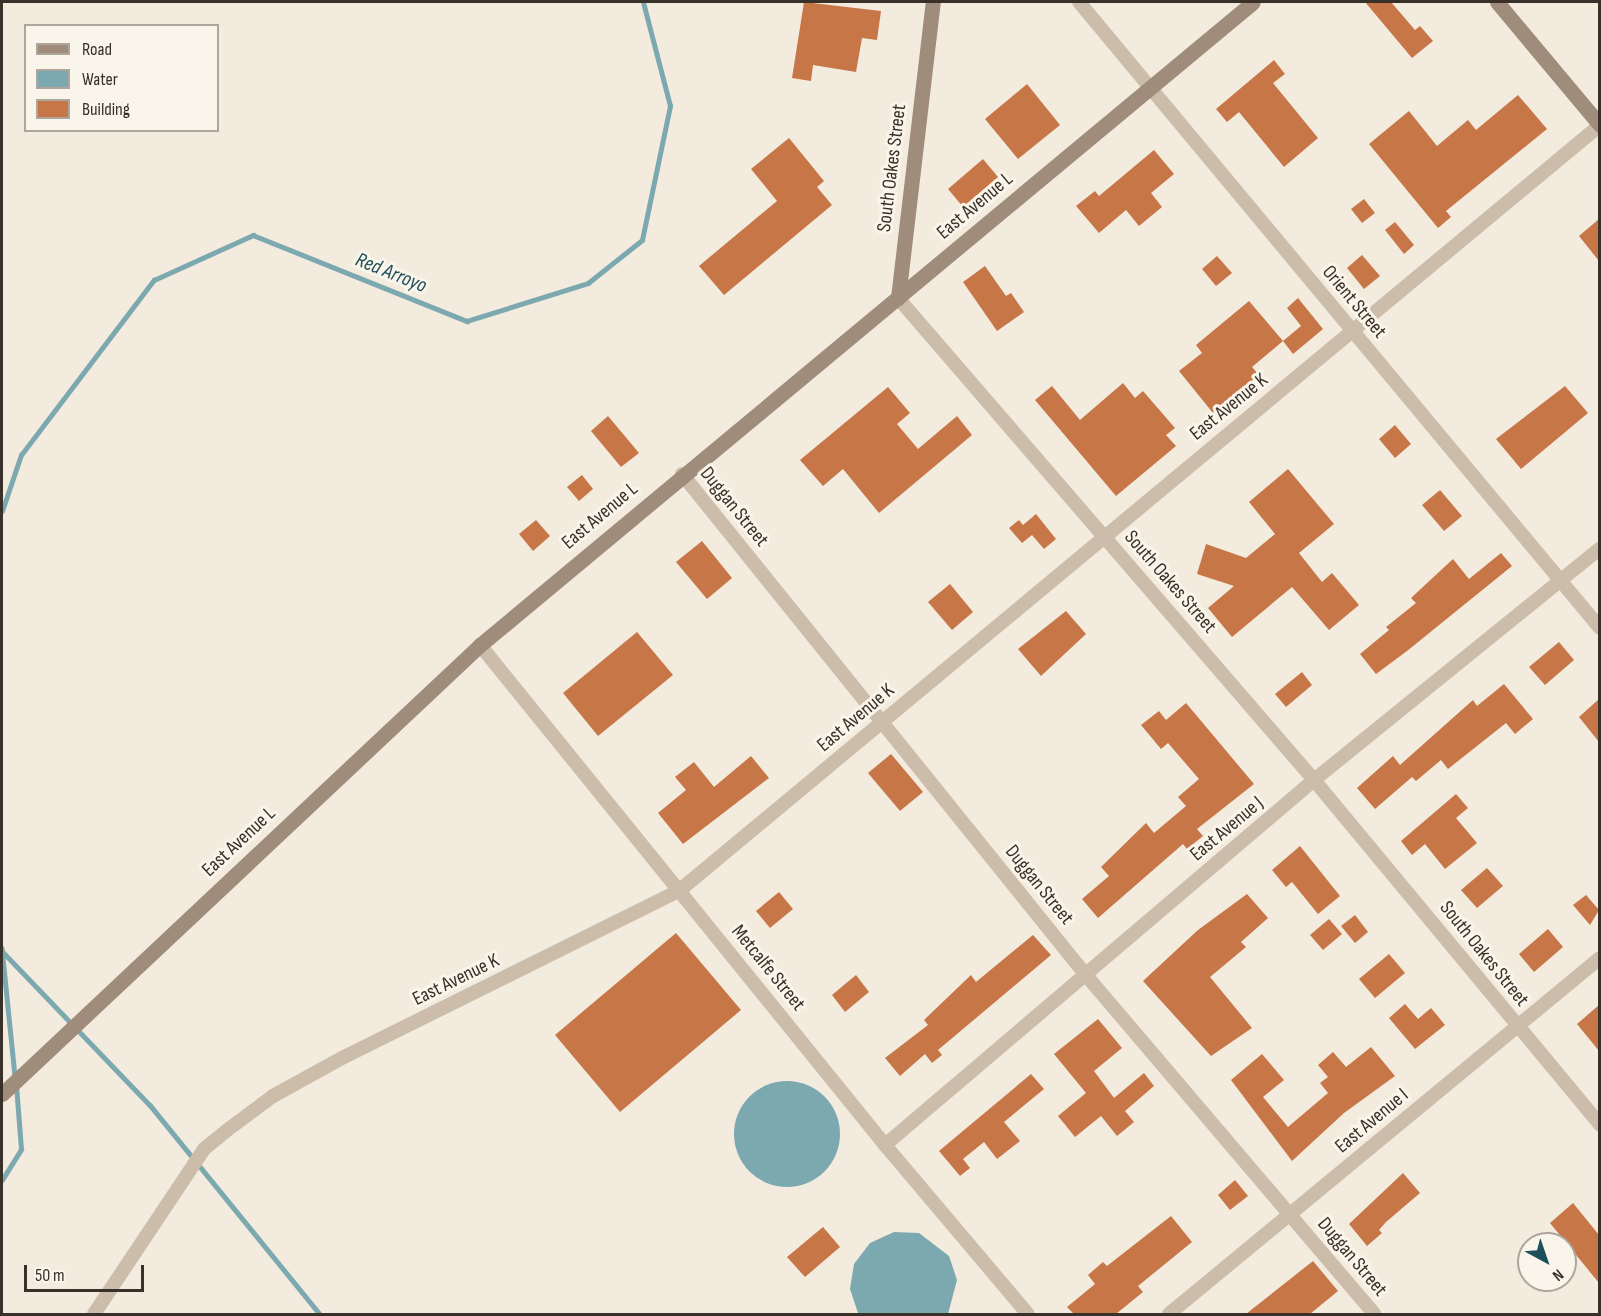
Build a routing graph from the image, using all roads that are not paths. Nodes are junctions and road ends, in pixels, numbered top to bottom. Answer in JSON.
{"nodes":[{"id":1,"x":933,"y":2,"type":"edge"},
{"id":2,"x":1079,"y":2,"type":"edge"},
{"id":3,"x":1253,"y":2,"type":"edge"},
{"id":4,"x":1497,"y":2,"type":"edge"},
{"id":5,"x":1150,"y":87,"type":"junction"},
{"id":6,"x":1599,"y":125,"type":"edge"},
{"id":7,"x":898,"y":298,"type":"junction"},
{"id":8,"x":1353,"y":332,"type":"junction"},
{"id":9,"x":682,"y":474,"type":"junction"},
{"id":10,"x":1102,"y":535,"type":"junction"},
{"id":11,"x":1599,"y":548,"type":"edge"},
{"id":12,"x":1560,"y":580,"type":"junction"},
{"id":13,"x":1599,"y":628,"type":"edge"},
{"id":14,"x":480,"y":645,"type":"junction"},
{"id":15,"x":883,"y":721,"type":"junction"},
{"id":16,"x":1314,"y":780,"type":"junction"},
{"id":17,"x":680,"y":890,"type":"junction"},
{"id":18,"x":1599,"y":958,"type":"edge"},
{"id":19,"x":1085,"y":974,"type":"junction"},
{"id":20,"x":1516,"y":1026,"type":"junction"},
{"id":21,"x":2,"y":1094,"type":"edge"},
{"id":22,"x":1599,"y":1125,"type":"edge"},
{"id":23,"x":885,"y":1145,"type":"junction"},
{"id":24,"x":1291,"y":1215,"type":"junction"},
{"id":25,"x":94,"y":1314,"type":"edge"},
{"id":26,"x":1028,"y":1314,"type":"edge"},
{"id":27,"x":1169,"y":1314,"type":"edge"},
{"id":28,"x":1374,"y":1314,"type":"edge"}],
"edges":[{"from":1,"to":7,"type":"main road","name":"South Oakes Street"},
{"from":2,"to":5,"type":"street","name":"Orient Street"},
{"from":3,"to":5,"type":"main road","name":"East Avenue L"},
{"from":4,"to":6,"type":"main road"},
{"from":5,"to":7,"type":"main road","name":"East Avenue L"},
{"from":5,"to":8,"type":"street","name":"Orient Street"},
{"from":6,"to":8,"type":"street","name":"East Avenue K"},
{"from":7,"to":9,"type":"main road","name":"East Avenue L"},
{"from":7,"to":10,"type":"street","name":"South Oakes Street"},
{"from":8,"to":10,"type":"street","name":"East Avenue K"},
{"from":8,"to":12,"type":"street","name":"Orient Street"},
{"from":9,"to":14,"type":"main road","name":"East Avenue L"},
{"from":9,"to":15,"type":"street","name":"Duggan Street"},
{"from":10,"to":15,"type":"street","name":"East Avenue K"},
{"from":10,"to":16,"type":"street","name":"South Oakes Street"},
{"from":11,"to":12,"type":"street","name":"East Avenue J"},
{"from":12,"to":13,"type":"street","name":"Orient Street"},
{"from":12,"to":16,"type":"street","name":"East Avenue J"},
{"from":14,"to":17,"type":"street","name":"Metcalfe Street"},
{"from":14,"to":21,"type":"main road","name":"East Avenue L"},
{"from":15,"to":17,"type":"street","name":"East Avenue K"},
{"from":15,"to":19,"type":"street","name":"Duggan Street"},
{"from":16,"to":19,"type":"street","name":"East Avenue J"},
{"from":16,"to":20,"type":"street","name":"South Oakes Street"},
{"from":17,"to":23,"type":"street","name":"Metcalfe Street"},
{"from":17,"to":25,"type":"street","name":"East Avenue K"},
{"from":18,"to":20,"type":"street","name":"East Avenue I"},
{"from":19,"to":23,"type":"street","name":"East Avenue J"},
{"from":19,"to":24,"type":"street","name":"Duggan Street"},
{"from":20,"to":22,"type":"street","name":"South Oakes Street"},
{"from":20,"to":24,"type":"street","name":"East Avenue I"},
{"from":23,"to":26,"type":"street","name":"Metcalfe Street"},
{"from":24,"to":27,"type":"street","name":"East Avenue I"},
{"from":24,"to":28,"type":"street","name":"Duggan Street"}]}
